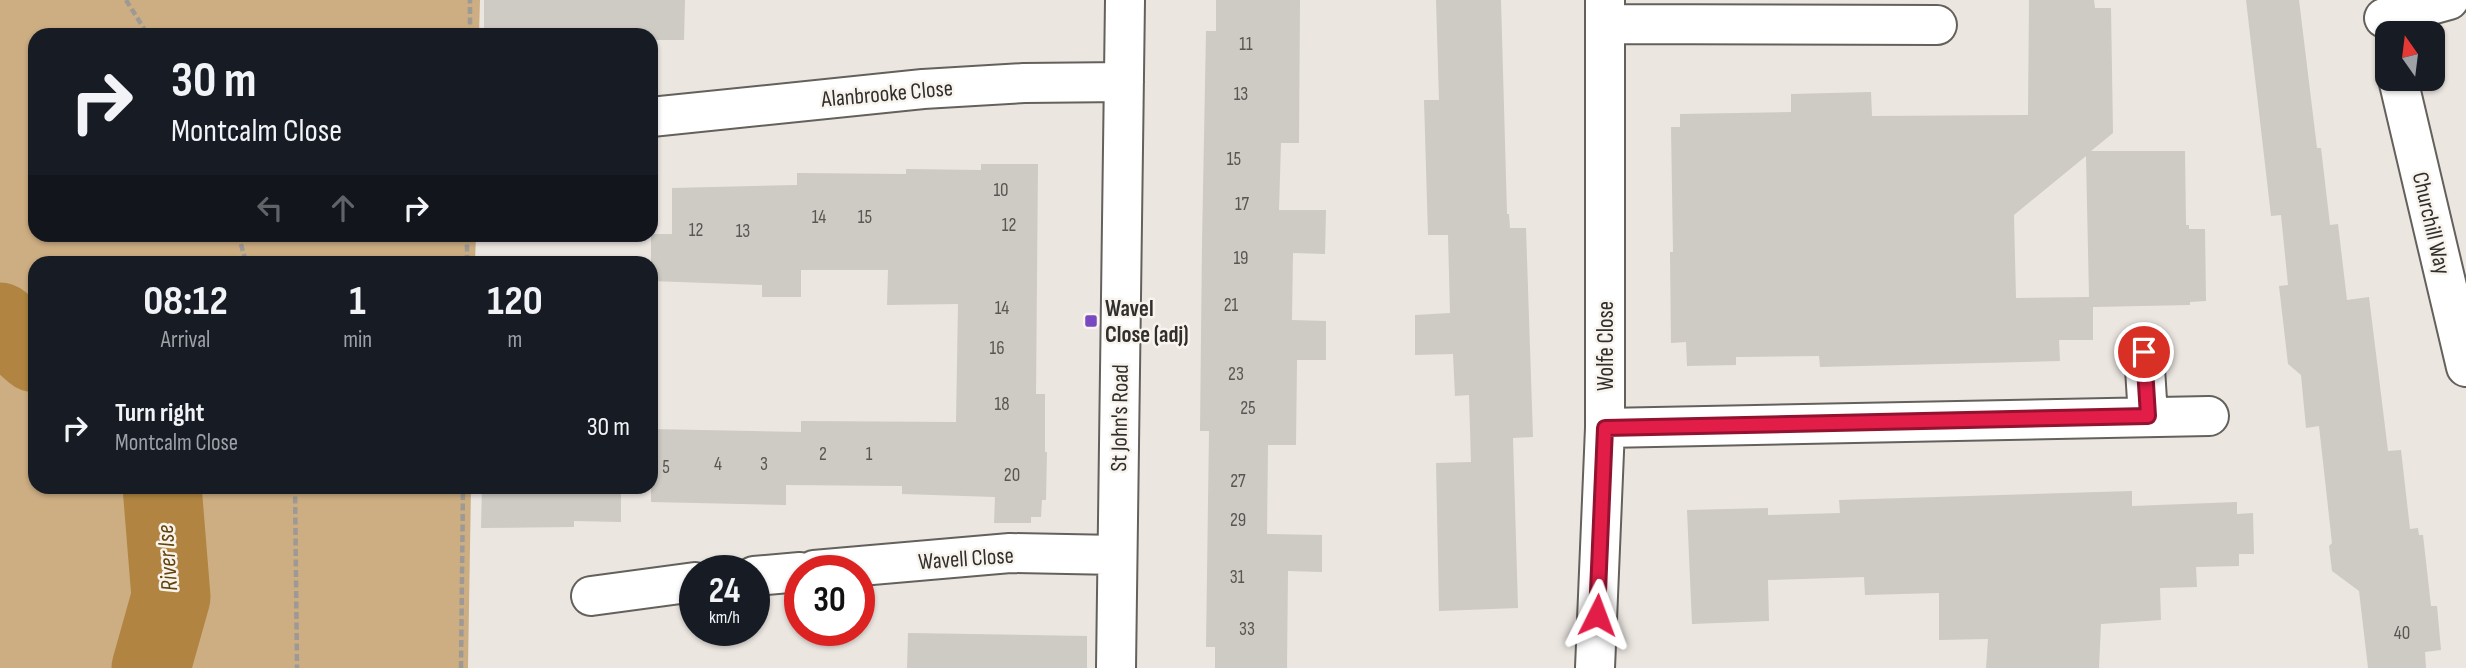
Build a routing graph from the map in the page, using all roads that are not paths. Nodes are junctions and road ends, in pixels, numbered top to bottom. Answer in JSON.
{"nodes":[{"id":1,"x":1125,"y":0,"type":"edge"},
{"id":2,"x":2449,"y":0,"type":"edge"},
{"id":3,"x":1605,"y":12,"type":"edge"},
{"id":4,"x":2384,"y":17,"type":"edge"},
{"id":5,"x":1937,"y":24,"type":"dead end"},
{"id":6,"x":1124,"y":82,"type":"junction"},
{"id":7,"x":2401,"y":91,"type":"edge"},
{"id":8,"x":658,"y":116,"type":"edge"},
{"id":9,"x":2144,"y":352,"type":"dead end"},
{"id":10,"x":2466,"y":367,"type":"edge"},
{"id":11,"x":2148,"y":416,"type":"junction"},
{"id":12,"x":2209,"y":416,"type":"dead end"},
{"id":13,"x":1605,"y":428,"type":"junction"},
{"id":14,"x":1117,"y":555,"type":"junction"},
{"id":15,"x":875,"y":565,"type":"edge"},
{"id":16,"x":679,"y":584,"type":"edge"},
{"id":17,"x":591,"y":596,"type":"dead end"},
{"id":18,"x":1116,"y":668,"type":"edge"},
{"id":19,"x":1595,"y":668,"type":"edge"}],
"edges":[{"from":1,"to":6,"type":"street","name":"St John's Road"},
{"from":2,"to":4,"type":"street"},
{"from":3,"to":5,"type":"street","name":"Wolfe Close"},
{"from":3,"to":13,"type":"street","name":"Wolfe Close"},
{"from":6,"to":8,"type":"street","name":"Alanbrooke Close"},
{"from":6,"to":14,"type":"street","name":"St John's Road"},
{"from":7,"to":10,"type":"street","name":"Churchill Way"},
{"from":9,"to":11,"type":"street"},
{"from":11,"to":12,"type":"street"},
{"from":11,"to":13,"type":"street"},
{"from":13,"to":19,"type":"street","name":"Wolfe Close"},
{"from":14,"to":15,"type":"street","name":"Wavell Close"},
{"from":14,"to":18,"type":"street","name":"St John's Road"},
{"from":16,"to":17,"type":"street"}]}
